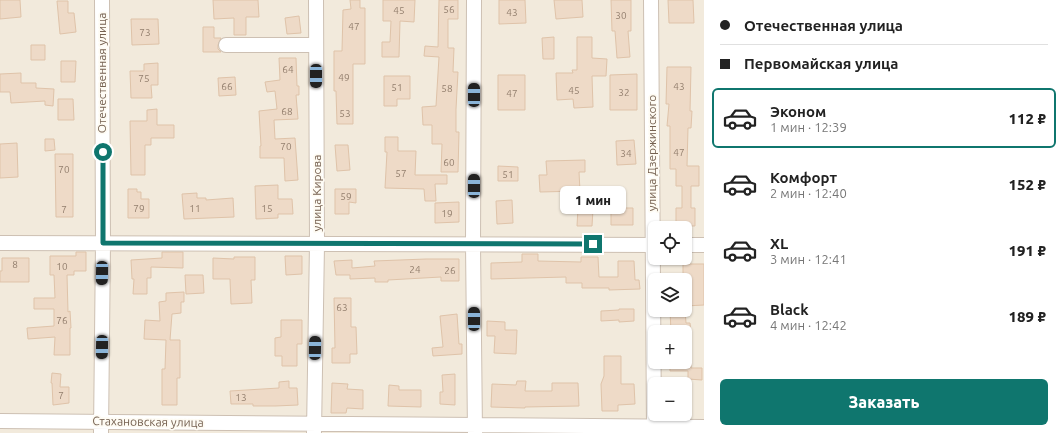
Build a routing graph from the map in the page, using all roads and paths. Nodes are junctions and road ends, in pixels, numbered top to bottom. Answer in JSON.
{"nodes":[{"id":1,"x":102,"y":0,"type":"edge"},
{"id":2,"x":316,"y":0,"type":"edge"},
{"id":3,"x":474,"y":0,"type":"edge"},
{"id":4,"x":651,"y":0,"type":"edge"},
{"id":5,"x":226,"y":45,"type":"dead end"},
{"id":6,"x":316,"y":45,"type":"junction"},
{"id":7,"x":654,"y":221,"type":"edge"},
{"id":8,"x":0,"y":242,"type":"edge"},
{"id":9,"x":103,"y":243,"type":"junction"},
{"id":10,"x":317,"y":244,"type":"junction"},
{"id":11,"x":473,"y":244,"type":"junction"},
{"id":12,"x":648,"y":245,"type":"edge"},
{"id":13,"x":692,"y":245,"type":"edge"},
{"id":14,"x":704,"y":245,"type":"edge"},
{"id":15,"x":654,"y":265,"type":"edge"},
{"id":16,"x":0,"y":421,"type":"edge"},
{"id":17,"x":654,"y":426,"type":"junction"},
{"id":18,"x":101,"y":427,"type":"edge"},
{"id":19,"x":704,"y":427,"type":"edge"},
{"id":20,"x":314,"y":428,"type":"edge"},
{"id":21,"x":475,"y":429,"type":"edge"}],
"edges":[{"from":1,"to":9,"type":"street","name":"Отечественная улица"},
{"from":2,"to":6,"type":"street","name":"улица Кирова"},
{"from":3,"to":11,"type":"street"},
{"from":4,"to":7,"type":"street","name":"улица Дзержинского"},
{"from":5,"to":6,"type":"street"},
{"from":6,"to":10,"type":"street","name":"улица Кирова"},
{"from":8,"to":9,"type":"street"},
{"from":9,"to":10,"type":"street"},
{"from":9,"to":18,"type":"street","name":"Отечественная улица"},
{"from":10,"to":11,"type":"street"},
{"from":10,"to":20,"type":"street","name":"улица Кирова"},
{"from":11,"to":12,"type":"street"},
{"from":11,"to":21,"type":"street"},
{"from":13,"to":14,"type":"street"},
{"from":15,"to":17,"type":"street","name":"улица Дзержинского"},
{"from":16,"to":18,"type":"street","name":"Стахановская улица"},
{"from":17,"to":19,"type":"street","name":"Стахановская улица"},
{"from":17,"to":21,"type":"street","name":"Стахановская улица"},
{"from":18,"to":20,"type":"street","name":"Стахановская улица"},
{"from":20,"to":21,"type":"street","name":"Стахановская улица"}]}
